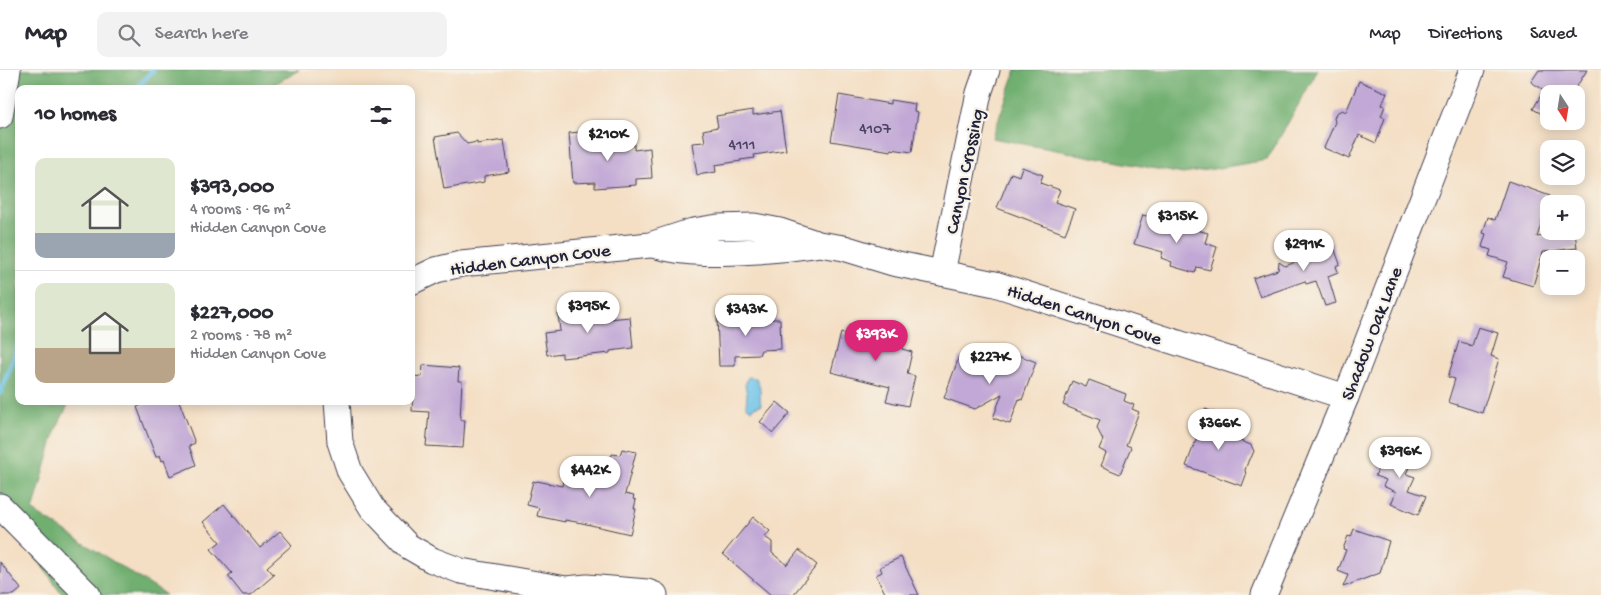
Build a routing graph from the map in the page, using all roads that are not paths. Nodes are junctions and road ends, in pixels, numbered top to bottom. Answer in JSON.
{"nodes":[{"id":1,"x":8,"y":70,"type":"edge"},
{"id":2,"x":987,"y":70,"type":"edge"},
{"id":3,"x":1472,"y":70,"type":"edge"},
{"id":4,"x":0,"y":116,"type":"edge"},
{"id":5,"x":942,"y":273,"type":"junction"},
{"id":6,"x":415,"y":280,"type":"edge"},
{"id":7,"x":1346,"y":397,"type":"junction"},
{"id":8,"x":337,"y":405,"type":"edge"},
{"id":9,"x":0,"y":506,"type":"edge"},
{"id":10,"x":571,"y":592,"type":"edge"},
{"id":11,"x":88,"y":595,"type":"edge"},
{"id":12,"x":655,"y":595,"type":"edge"},
{"id":13,"x":1264,"y":595,"type":"edge"}],
"edges":[{"from":1,"to":4,"type":"street"},
{"from":2,"to":5,"type":"street","name":"Canyon Crossing"},
{"from":3,"to":7,"type":"street","name":"Shadow Oak Lane"},
{"from":5,"to":6,"type":"street","name":"Hidden Canyon Cove"},
{"from":5,"to":7,"type":"street","name":"Hidden Canyon Cove"},
{"from":7,"to":13,"type":"street","name":"Shadow Oak Lane"},
{"from":8,"to":10,"type":"street"},
{"from":9,"to":11,"type":"street"},
{"from":10,"to":12,"type":"street"}]}
